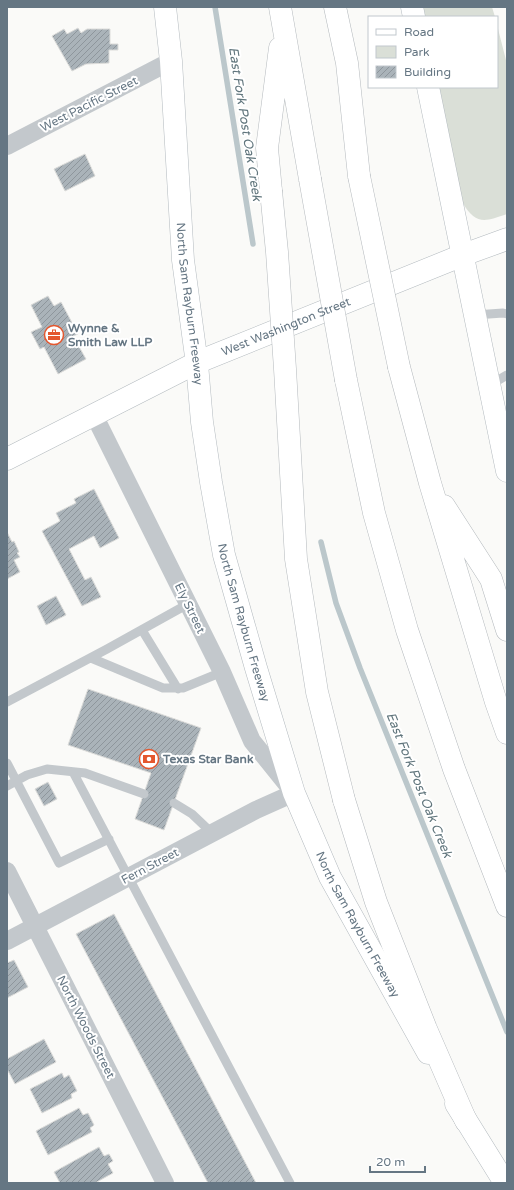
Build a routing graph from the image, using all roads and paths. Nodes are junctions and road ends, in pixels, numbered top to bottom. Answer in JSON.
{"nodes":[{"id":1,"x":165,"y":7,"type":"edge"},
{"id":2,"x":335,"y":7,"type":"edge"},
{"id":3,"x":282,"y":17,"type":"edge"},
{"id":4,"x":171,"y":61,"type":"junction"},
{"id":5,"x":428,"y":88,"type":"edge"},
{"id":6,"x":7,"y":146,"type":"edge"},
{"id":7,"x":507,"y":239,"type":"edge"},
{"id":8,"x":463,"y":255,"type":"junction"},
{"id":9,"x":506,"y":311,"type":"edge"},
{"id":10,"x":475,"y":315,"type":"junction"},
{"id":11,"x":197,"y":364,"type":"junction"},
{"id":12,"x":498,"y":380,"type":"edge"},
{"id":13,"x":94,"y":415,"type":"junction"},
{"id":14,"x":7,"y":459,"type":"edge"},
{"id":15,"x":507,"y":470,"type":"edge"},
{"id":16,"x":430,"y":483,"type":"junction"},
{"id":17,"x":188,"y":604,"type":"junction"},
{"id":18,"x":142,"y":630,"type":"junction"},
{"id":19,"x":507,"y":630,"type":"edge"},
{"id":20,"x":91,"y":658,"type":"junction"},
{"id":21,"x":222,"y":672,"type":"junction"},
{"id":22,"x":178,"y":688,"type":"junction"},
{"id":23,"x":7,"y":702,"type":"edge"},
{"id":24,"x":507,"y":733,"type":"edge"},
{"id":25,"x":7,"y":763,"type":"edge"},
{"id":26,"x":73,"y":772,"type":"junction"},
{"id":27,"x":16,"y":781,"type":"junction"},
{"id":28,"x":7,"y":786,"type":"edge"},
{"id":29,"x":294,"y":793,"type":"junction"},
{"id":30,"x":144,"y":794,"type":"dead end"},
{"id":31,"x":174,"y":804,"type":"dead end"},
{"id":32,"x":212,"y":833,"type":"junction"},
{"id":33,"x":109,"y":839,"type":"junction"},
{"id":34,"x":7,"y":871,"type":"edge"},
{"id":35,"x":129,"y":877,"type":"junction"},
{"id":36,"x":507,"y":906,"type":"edge"},
{"id":37,"x":36,"y":927,"type":"junction"},
{"id":38,"x":7,"y":941,"type":"edge"},
{"id":39,"x":466,"y":1121,"type":"junction"},
{"id":40,"x":159,"y":1181,"type":"edge"},
{"id":41,"x":290,"y":1183,"type":"edge"},
{"id":42,"x":505,"y":1183,"type":"edge"}],
"edges":[{"from":1,"to":4,"type":"main road","name":"North Sam Rayburn Freeway"},
{"from":2,"to":16,"type":"main road","bridge":true},
{"from":3,"to":36,"type":"main road","bridge":true},
{"from":3,"to":39,"type":"main road","bridge":true},
{"from":4,"to":6,"type":"street","name":"West Pacific Street"},
{"from":4,"to":11,"type":"main road","name":"North Sam Rayburn Freeway"},
{"from":5,"to":8,"type":"main road"},
{"from":7,"to":8,"type":"main road","name":"West Washington Street"},
{"from":8,"to":10,"type":"main road"},
{"from":8,"to":11,"type":"main road","name":"West Washington Street"},
{"from":9,"to":10,"type":"lane"},
{"from":10,"to":12,"type":"main road"},
{"from":11,"to":13,"type":"main road","name":"West Washington Street"},
{"from":11,"to":29,"type":"main road","name":"North Sam Rayburn Freeway"},
{"from":12,"to":15,"type":"main road"},
{"from":13,"to":14,"type":"main road","name":"West Washington Street"},
{"from":13,"to":17,"type":"street","name":"Ely Street"},
{"from":16,"to":19,"type":"main road"},
{"from":16,"to":24,"type":"main road"},
{"from":17,"to":18,"type":"lane"},
{"from":17,"to":21,"type":"street","name":"Ely Street"},
{"from":18,"to":20,"type":"lane"},
{"from":18,"to":22,"type":"lane"},
{"from":20,"to":22,"type":"lane"},
{"from":20,"to":23,"type":"lane"},
{"from":21,"to":22,"type":"lane"},
{"from":21,"to":29,"type":"street","name":"Ely Street"},
{"from":25,"to":27,"type":"lane"},
{"from":26,"to":27,"type":"lane"},
{"from":26,"to":30,"type":"lane"},
{"from":26,"to":33,"type":"lane"},
{"from":27,"to":28,"type":"lane"},
{"from":27,"to":33,"type":"lane"},
{"from":29,"to":32,"type":"street","name":"Fern Street"},
{"from":29,"to":39,"type":"main road","name":"North Sam Rayburn Freeway"},
{"from":31,"to":32,"type":"lane"},
{"from":32,"to":35,"type":"street","name":"Fern Street"},
{"from":33,"to":35,"type":"lane"},
{"from":34,"to":37,"type":"street","name":"North Woods Street"},
{"from":35,"to":37,"type":"street","name":"Fern Street"},
{"from":35,"to":41,"type":"lane"},
{"from":37,"to":38,"type":"street","name":"Fern Street"},
{"from":37,"to":40,"type":"street","name":"North Woods Street"},
{"from":39,"to":42,"type":"main road","name":"North Sam Rayburn Freeway"}]}
